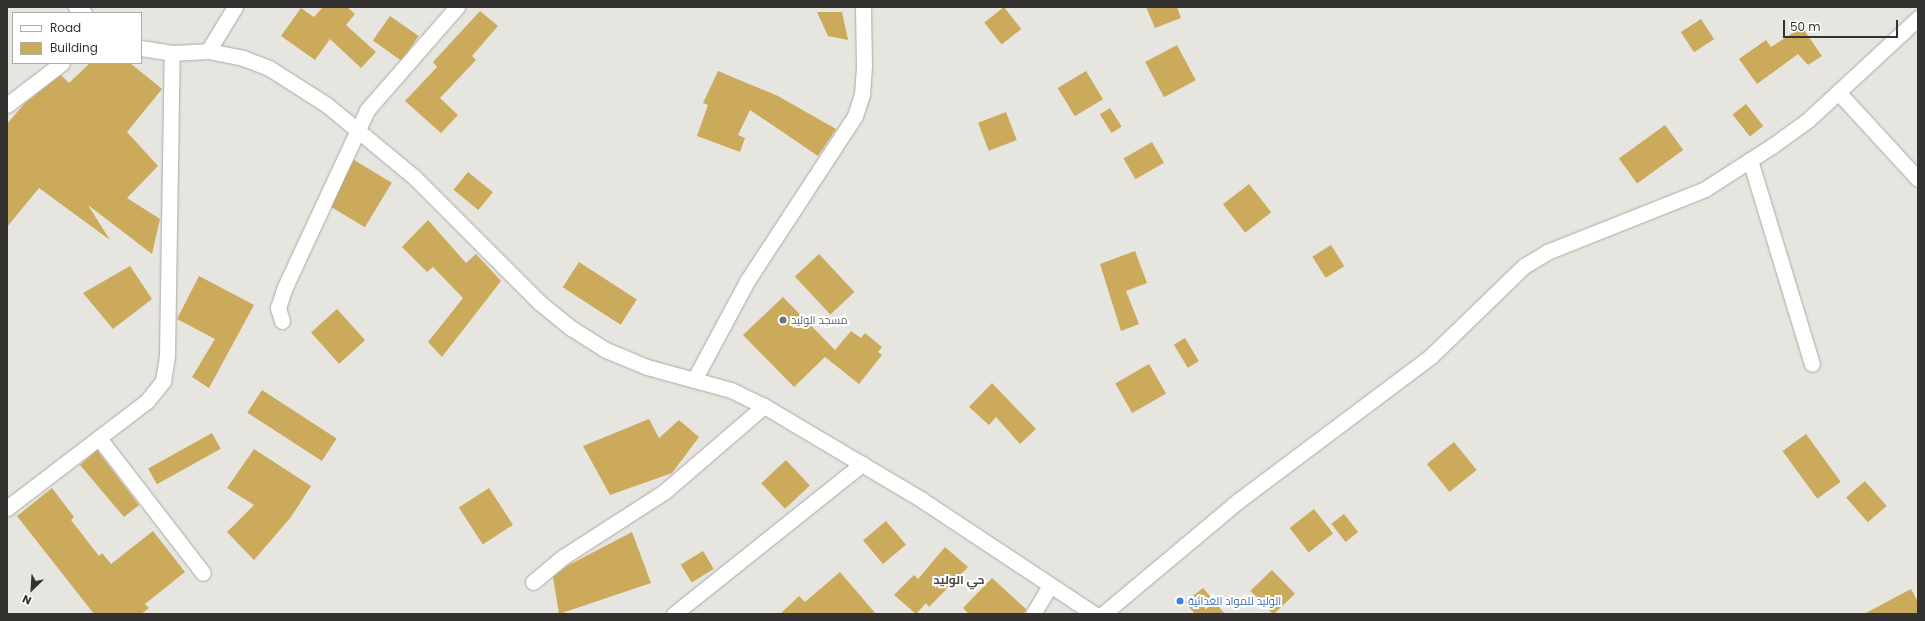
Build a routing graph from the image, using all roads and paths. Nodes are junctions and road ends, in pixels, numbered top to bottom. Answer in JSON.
{"nodes":[{"id":1,"x":235,"y":7,"type":"edge"},
{"id":2,"x":457,"y":7,"type":"edge"},
{"id":3,"x":863,"y":7,"type":"edge"},
{"id":4,"x":1918,"y":18,"type":"edge"},
{"id":5,"x":142,"y":48,"type":"edge"},
{"id":6,"x":208,"y":51,"type":"junction"},
{"id":7,"x":172,"y":53,"type":"junction"},
{"id":8,"x":61,"y":64,"type":"edge"},
{"id":9,"x":1838,"y":92,"type":"junction"},
{"id":10,"x":7,"y":105,"type":"edge"},
{"id":11,"x":357,"y":128,"type":"junction"},
{"id":12,"x":1750,"y":160,"type":"junction"},
{"id":13,"x":1918,"y":179,"type":"edge"},
{"id":14,"x":282,"y":321,"type":"dead end"},
{"id":15,"x":1812,"y":364,"type":"dead end"},
{"id":16,"x":694,"y":380,"type":"junction"},
{"id":17,"x":764,"y":406,"type":"junction"},
{"id":18,"x":99,"y":438,"type":"junction"},
{"id":19,"x":862,"y":464,"type":"junction"},
{"id":20,"x":7,"y":508,"type":"edge"},
{"id":21,"x":203,"y":573,"type":"dead end"},
{"id":22,"x":534,"y":582,"type":"dead end"},
{"id":23,"x":1049,"y":587,"type":"junction"},
{"id":24,"x":674,"y":614,"type":"edge"},
{"id":25,"x":1032,"y":614,"type":"edge"},
{"id":26,"x":1094,"y":614,"type":"edge"},
{"id":27,"x":1103,"y":614,"type":"edge"}],
"edges":[{"from":1,"to":6,"type":"street"},
{"from":2,"to":11,"type":"street"},
{"from":3,"to":16,"type":"street"},
{"from":4,"to":9,"type":"street"},
{"from":5,"to":7,"type":"street"},
{"from":6,"to":7,"type":"street"},
{"from":6,"to":11,"type":"street"},
{"from":7,"to":18,"type":"street"},
{"from":8,"to":10,"type":"street"},
{"from":9,"to":12,"type":"street"},
{"from":9,"to":13,"type":"street"},
{"from":11,"to":14,"type":"street"},
{"from":11,"to":16,"type":"street"},
{"from":12,"to":15,"type":"street"},
{"from":12,"to":27,"type":"street"},
{"from":16,"to":17,"type":"street"},
{"from":17,"to":19,"type":"street"},
{"from":17,"to":22,"type":"street"},
{"from":18,"to":20,"type":"street"},
{"from":18,"to":21,"type":"street"},
{"from":19,"to":23,"type":"street"},
{"from":19,"to":24,"type":"street"},
{"from":23,"to":25,"type":"street"},
{"from":23,"to":26,"type":"street"}]}
